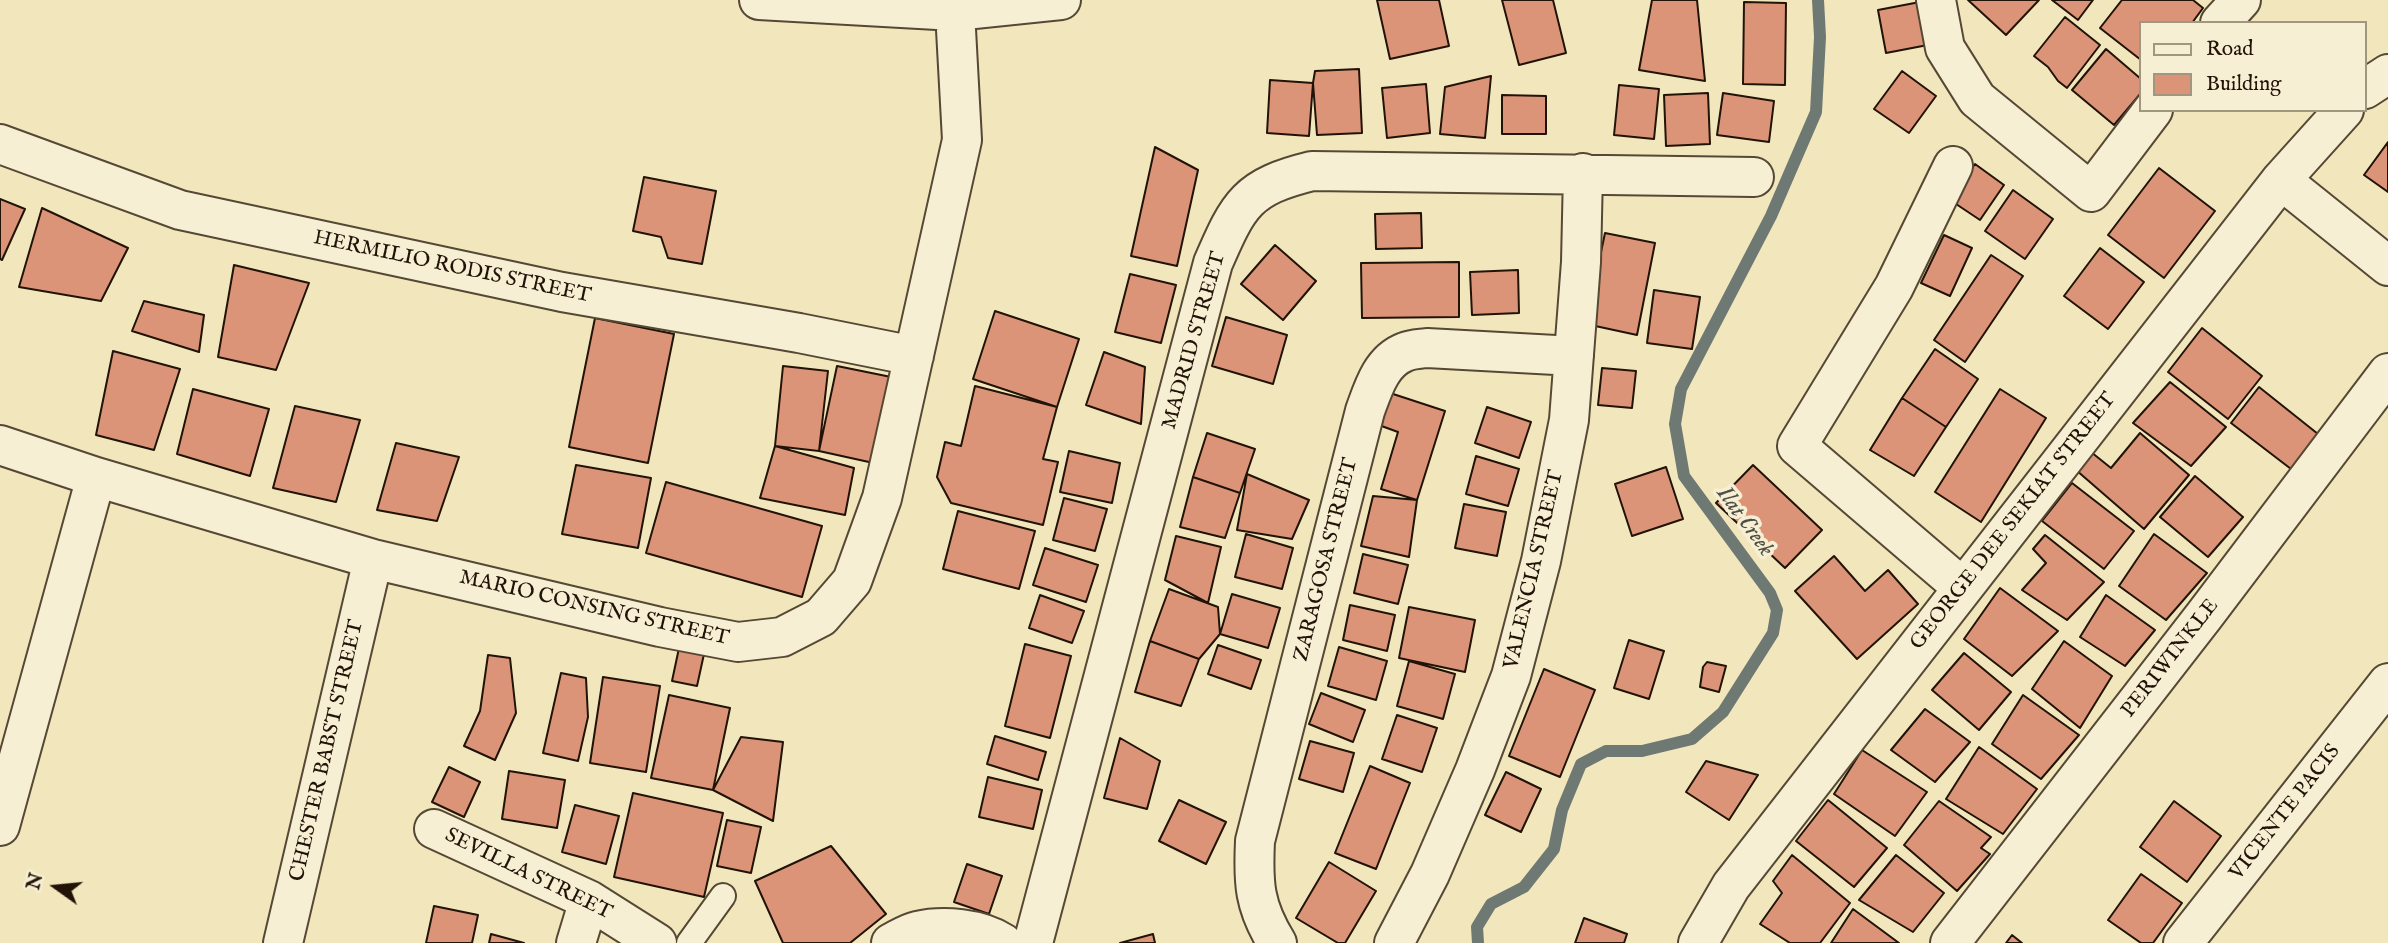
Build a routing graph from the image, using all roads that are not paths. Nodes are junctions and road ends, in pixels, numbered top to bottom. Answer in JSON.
{"nodes":[{"id":1,"x":760,"y":0,"type":"edge"},
{"id":2,"x":1061,"y":0,"type":"edge"},
{"id":3,"x":1936,"y":0,"type":"edge"},
{"id":4,"x":956,"y":10,"type":"junction"},
{"id":5,"x":2388,"y":74,"type":"edge"},
{"id":6,"x":2367,"y":88,"type":"edge"},
{"id":7,"x":2151,"y":112,"type":"edge"},
{"id":8,"x":2342,"y":112,"type":"edge"},
{"id":9,"x":0,"y":144,"type":"edge"},
{"id":10,"x":1953,"y":166,"type":"dead end"},
{"id":11,"x":1583,"y":173,"type":"junction"},
{"id":12,"x":1754,"y":177,"type":"dead end"},
{"id":13,"x":2281,"y":180,"type":"junction"},
{"id":14,"x":2388,"y":266,"type":"edge"},
{"id":15,"x":914,"y":356,"type":"junction"},
{"id":16,"x":1574,"y":356,"type":"junction"},
{"id":17,"x":2388,"y":373,"type":"edge"},
{"id":18,"x":0,"y":445,"type":"edge"},
{"id":19,"x":96,"y":477,"type":"junction"},
{"id":20,"x":373,"y":559,"type":"junction"},
{"id":21,"x":1963,"y":588,"type":"junction"},
{"id":22,"x":2388,"y":683,"type":"edge"},
{"id":23,"x":1,"y":818,"type":"edge"},
{"id":24,"x":434,"y":829,"type":"dead end"},
{"id":25,"x":723,"y":896,"type":"dead end"},
{"id":26,"x":589,"y":900,"type":"junction"},
{"id":27,"x":284,"y":943,"type":"edge"},
{"id":28,"x":576,"y":943,"type":"edge"},
{"id":29,"x":657,"y":943,"type":"edge"},
{"id":30,"x":689,"y":943,"type":"edge"},
{"id":31,"x":891,"y":943,"type":"edge"},
{"id":32,"x":1003,"y":943,"type":"edge"},
{"id":33,"x":1033,"y":943,"type":"edge"},
{"id":34,"x":1277,"y":943,"type":"edge"},
{"id":35,"x":1394,"y":943,"type":"edge"},
{"id":36,"x":1698,"y":943,"type":"edge"},
{"id":37,"x":1950,"y":943,"type":"edge"},
{"id":38,"x":2183,"y":943,"type":"edge"}],
"edges":[{"from":1,"to":4,"type":"street"},
{"from":2,"to":4,"type":"street"},
{"from":3,"to":7,"type":"street"},
{"from":4,"to":15,"type":"street","name":"MARIO CONSING STREET"},
{"from":5,"to":6,"type":"street"},
{"from":8,"to":13,"type":"street","name":"GEORGE DEE SEKIAT STREET"},
{"from":9,"to":15,"type":"street","name":"HERMILIO RODIS STREET"},
{"from":10,"to":21,"type":"street"},
{"from":11,"to":12,"type":"street","name":"MADRID STREET"},
{"from":11,"to":16,"type":"street","name":"VALENCIA STREET"},
{"from":11,"to":33,"type":"street","name":"MADRID STREET"},
{"from":13,"to":14,"type":"street"},
{"from":13,"to":21,"type":"street","name":"GEORGE DEE SEKIAT STREET"},
{"from":15,"to":20,"type":"street","name":"MARIO CONSING STREET"},
{"from":16,"to":34,"type":"street","name":"ZARAGOSA STREET"},
{"from":16,"to":35,"type":"street","name":"VALENCIA STREET"},
{"from":17,"to":37,"type":"street","name":"PERIWINKLE"},
{"from":18,"to":19,"type":"street","name":"MARIO CONSING STREET"},
{"from":19,"to":20,"type":"street","name":"MARIO CONSING STREET"},
{"from":19,"to":23,"type":"street"},
{"from":20,"to":27,"type":"street","name":"CHESTER BABST STREET"},
{"from":21,"to":36,"type":"street","name":"GEORGE DEE SEKIAT STREET"},
{"from":22,"to":38,"type":"street","name":"VICENTE PACIS"},
{"from":24,"to":26,"type":"street","name":"SEVILLA STREET"},
{"from":25,"to":30,"type":"lane"},
{"from":26,"to":28,"type":"street"},
{"from":26,"to":29,"type":"street","name":"SEVILLA STREET"},
{"from":31,"to":32,"type":"street"}]}
